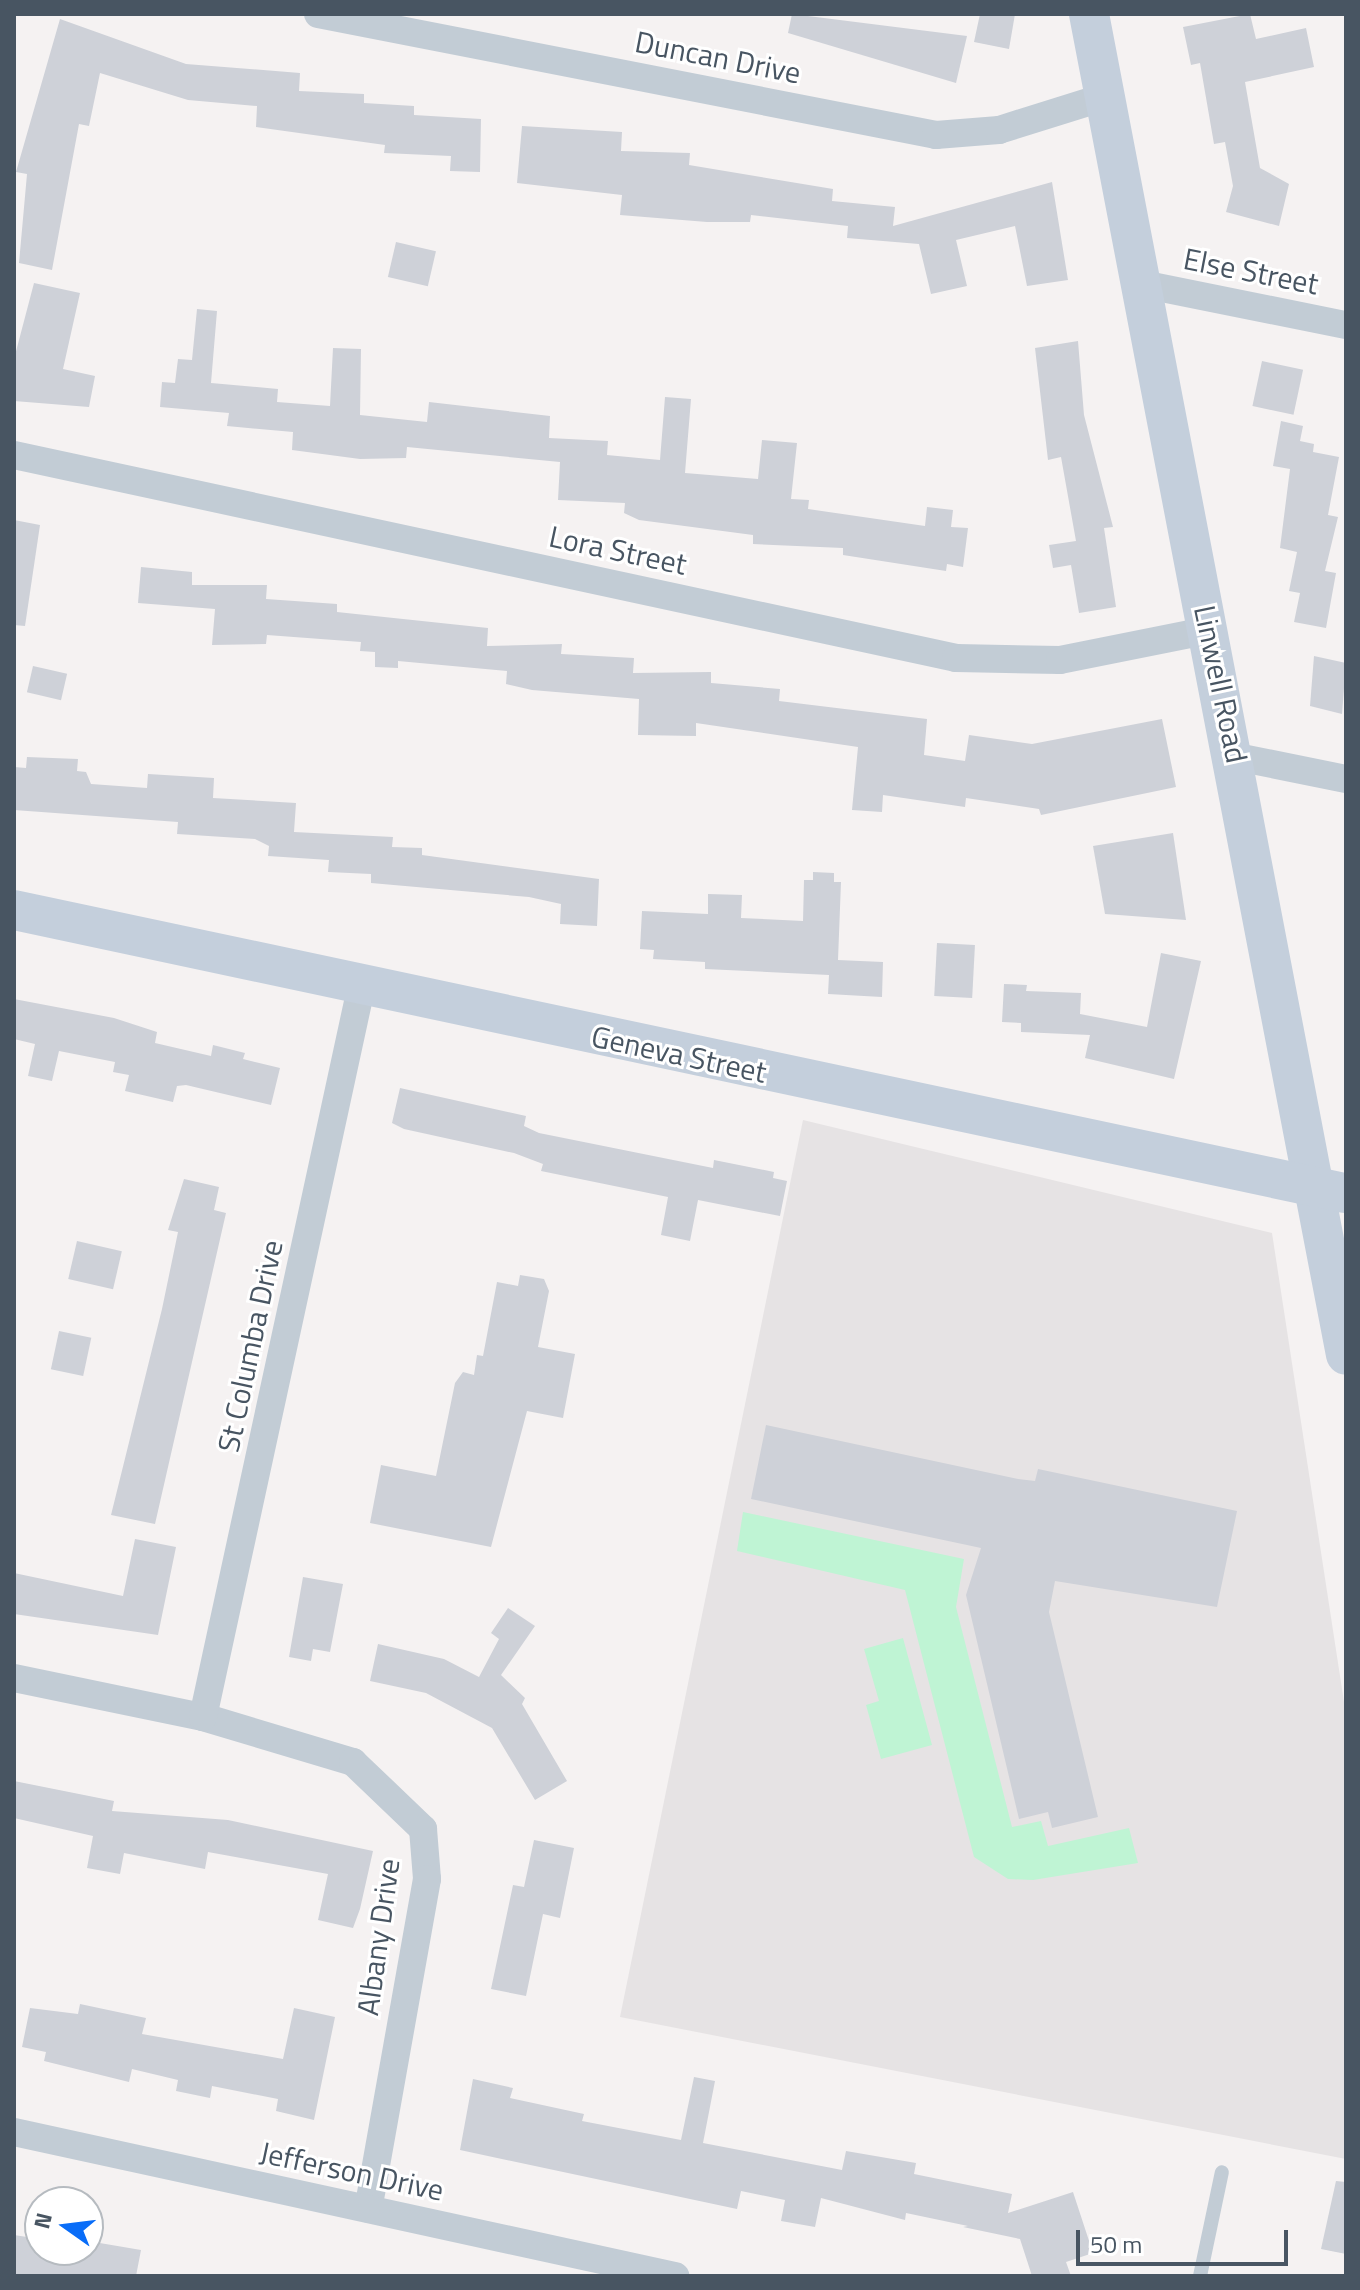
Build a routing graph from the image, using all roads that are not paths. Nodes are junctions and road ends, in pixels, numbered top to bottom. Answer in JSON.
{"nodes":[{"id":1,"x":318,"y":14,"type":"edge"},
{"id":2,"x":1089,"y":14,"type":"edge"},
{"id":3,"x":1104,"y":97,"type":"junction"},
{"id":4,"x":1142,"y":284,"type":"junction"},
{"id":5,"x":1346,"y":325,"type":"edge"},
{"id":6,"x":14,"y":455,"type":"edge"},
{"id":7,"x":1210,"y":630,"type":"junction"},
{"id":8,"x":1237,"y":757,"type":"junction"},
{"id":9,"x":1346,"y":779,"type":"edge"},
{"id":10,"x":14,"y":910,"type":"edge"},
{"id":11,"x":361,"y":988,"type":"junction"},
{"id":12,"x":1333,"y":1191,"type":"edge"},
{"id":13,"x":1346,"y":1355,"type":"edge"},
{"id":14,"x":14,"y":1678,"type":"edge"},
{"id":15,"x":203,"y":1717,"type":"junction"},
{"id":16,"x":14,"y":2132,"type":"edge"},
{"id":17,"x":1222,"y":2172,"type":"dead end"},
{"id":18,"x":368,"y":2209,"type":"junction"},
{"id":19,"x":675,"y":2276,"type":"edge"},
{"id":20,"x":1200,"y":2276,"type":"edge"}],
"edges":[{"from":1,"to":3,"type":"street","name":"Duncan Drive"},
{"from":2,"to":3,"type":"main road","name":"Linwell Road"},
{"from":3,"to":4,"type":"main road","name":"Linwell Road"},
{"from":4,"to":5,"type":"street","name":"Else Street"},
{"from":4,"to":7,"type":"main road","name":"Linwell Road"},
{"from":6,"to":7,"type":"street","name":"Lora Street"},
{"from":7,"to":8,"type":"main road","name":"Linwell Road"},
{"from":8,"to":9,"type":"street"},
{"from":8,"to":12,"type":"main road","name":"Linwell Road"},
{"from":10,"to":11,"type":"main road","name":"Geneva Street"},
{"from":11,"to":12,"type":"main road","name":"Geneva Street"},
{"from":11,"to":15,"type":"street","name":"St Columba Drive"},
{"from":12,"to":13,"type":"main road","name":"Linwell Road"},
{"from":14,"to":15,"type":"street","name":"Albany Drive"},
{"from":15,"to":18,"type":"street","name":"Albany Drive"},
{"from":16,"to":18,"type":"street","name":"Jefferson Drive"},
{"from":17,"to":20,"type":"lane"},
{"from":18,"to":19,"type":"street","name":"Jefferson Drive"}]}
